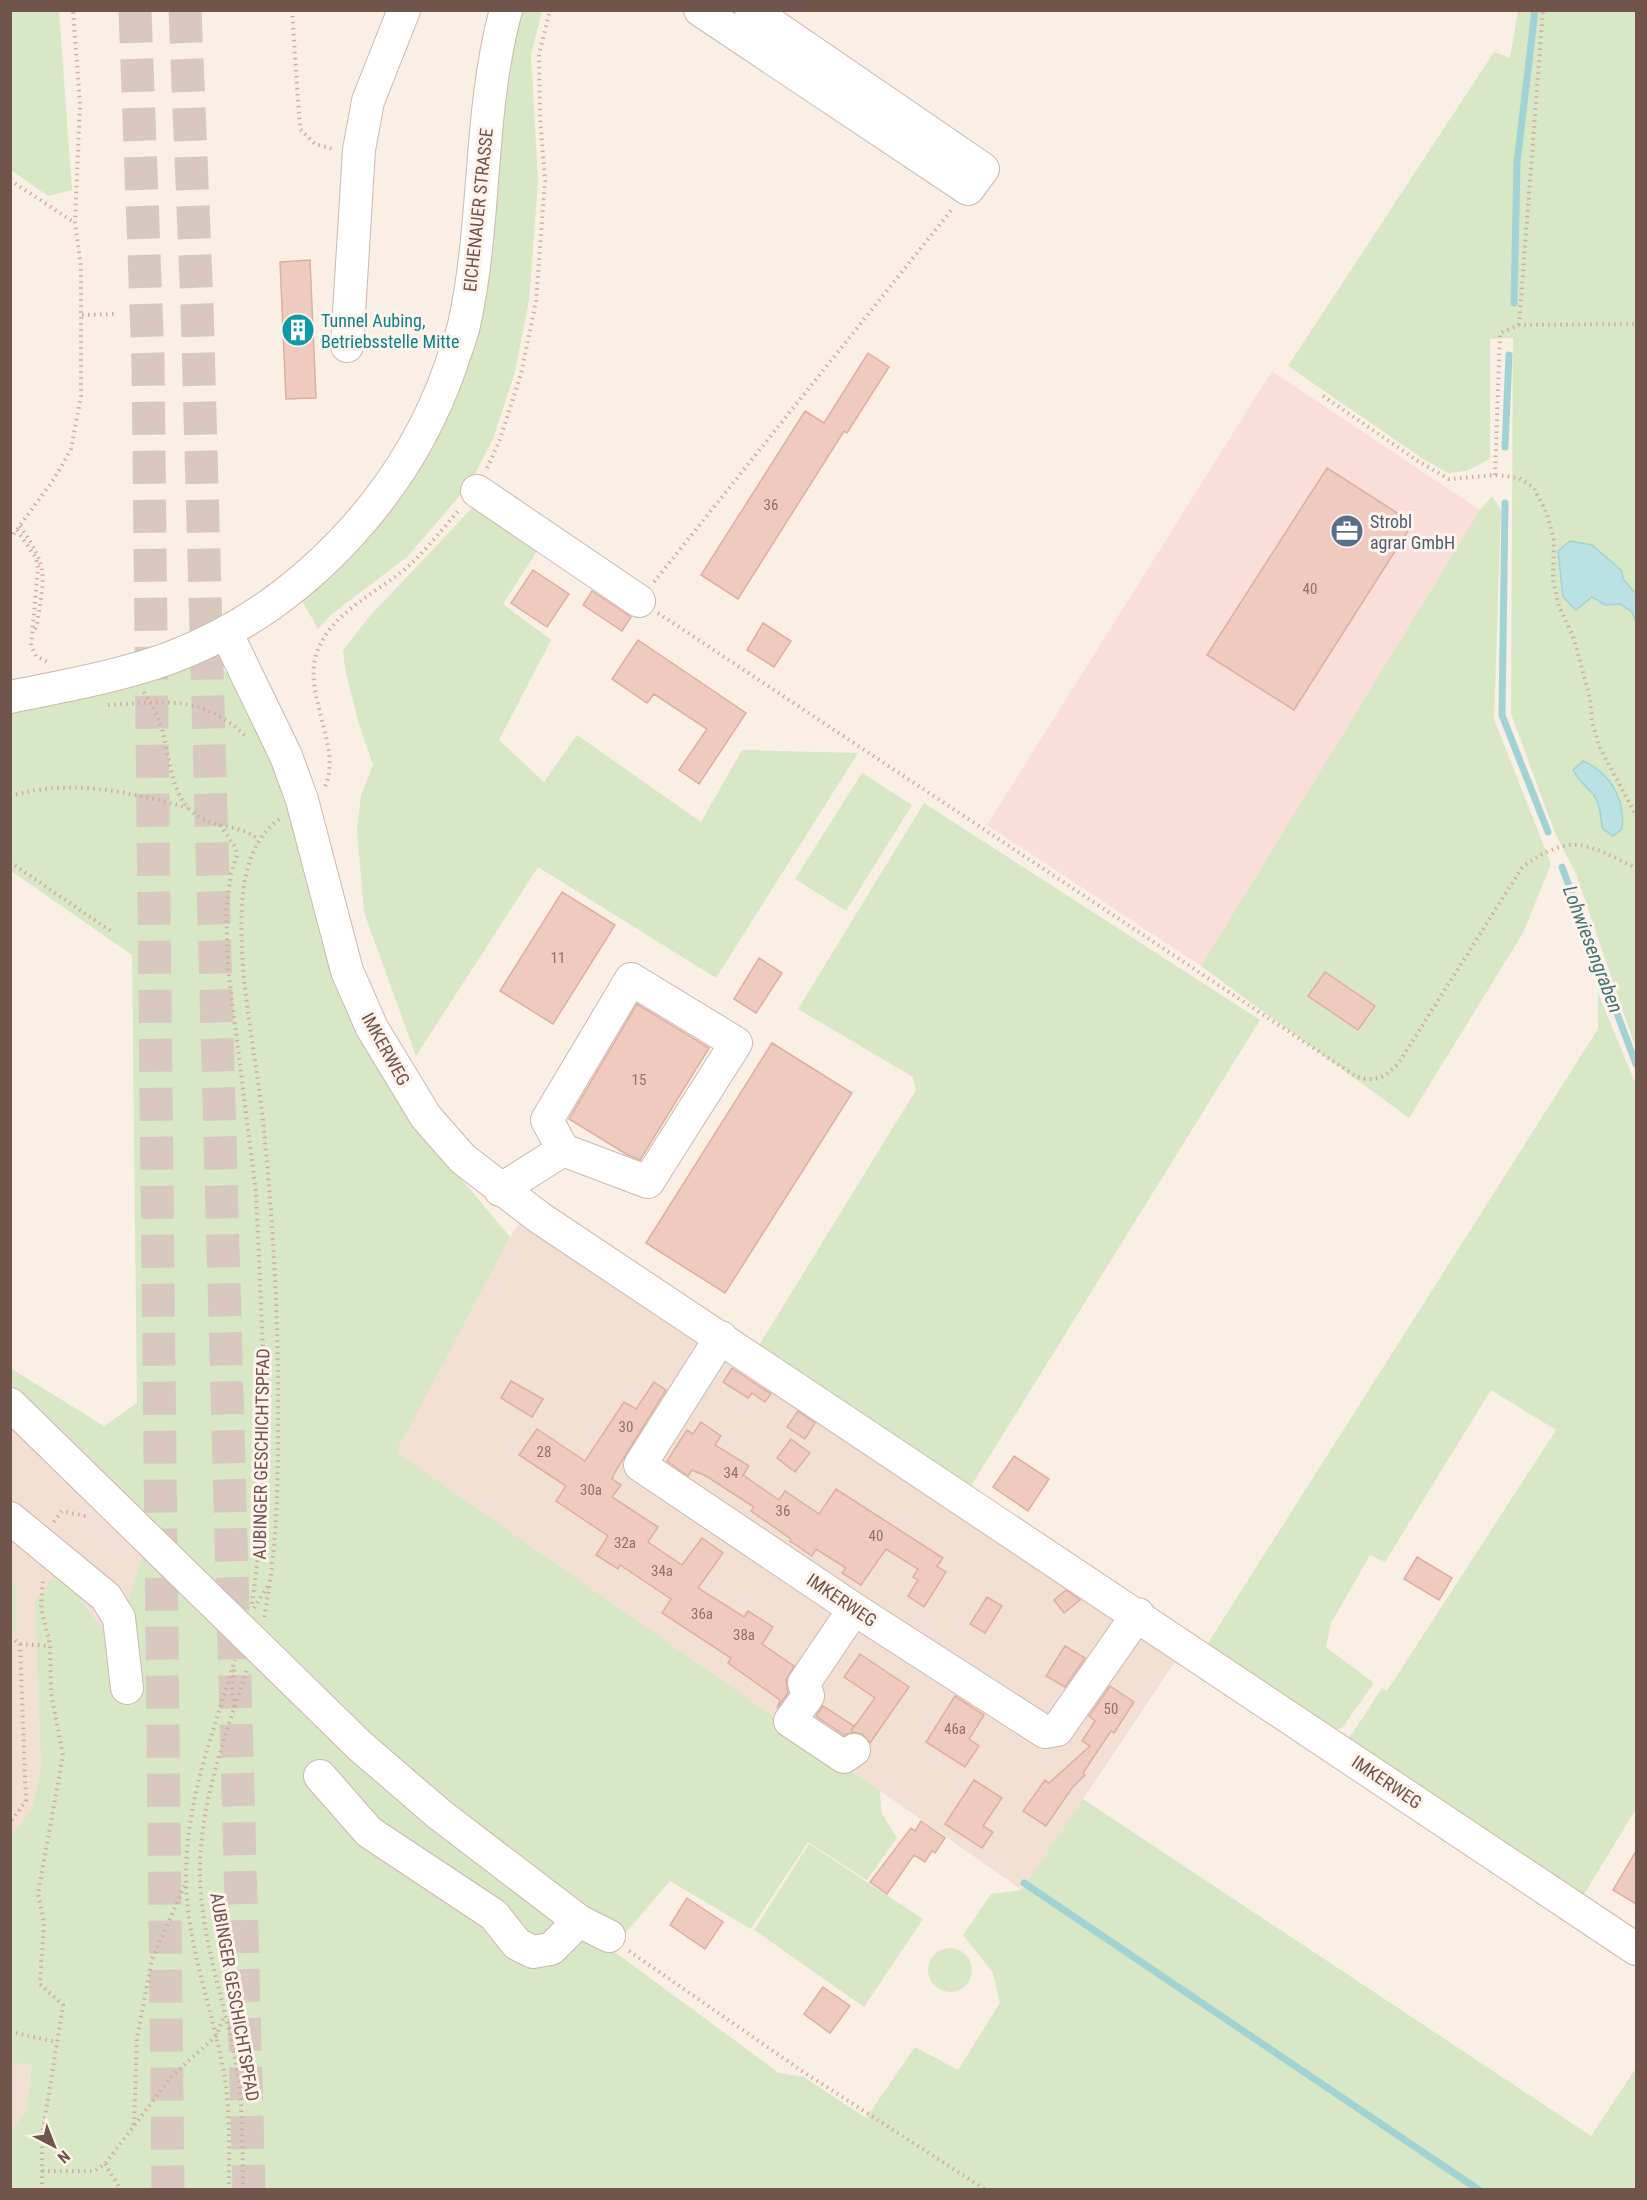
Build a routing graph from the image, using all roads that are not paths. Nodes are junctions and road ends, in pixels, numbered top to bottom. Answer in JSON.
{"nodes":[{"id":1,"x":404,"y":10,"type":"edge"},
{"id":2,"x":506,"y":10,"type":"edge"},
{"id":3,"x":700,"y":10,"type":"edge"},
{"id":4,"x":751,"y":10,"type":"edge"},
{"id":5,"x":346,"y":346,"type":"dead end"},
{"id":6,"x":477,"y":491,"type":"road end"},
{"id":7,"x":639,"y":600,"type":"road end"},
{"id":8,"x":226,"y":632,"type":"junction"},
{"id":9,"x":10,"y":697,"type":"edge"},
{"id":10,"x":563,"y":1150,"type":"junction"},
{"id":11,"x":500,"y":1190,"type":"junction"},
{"id":12,"x":721,"y":1337,"type":"junction"},
{"id":13,"x":10,"y":1404,"type":"edge"},
{"id":14,"x":10,"y":1518,"type":"edge"},
{"id":15,"x":854,"y":1609,"type":"junction"},
{"id":16,"x":1138,"y":1614,"type":"junction"},
{"id":17,"x":127,"y":1688,"type":"dead end"},
{"id":18,"x":854,"y":1750,"type":"dead end"},
{"id":19,"x":320,"y":1776,"type":"dead end"},
{"id":20,"x":579,"y":1921,"type":"junction"},
{"id":21,"x":609,"y":1936,"type":"road end"},
{"id":22,"x":1636,"y":1949,"type":"edge"}],
"edges":[{"from":1,"to":5,"type":"street"},
{"from":2,"to":8,"type":"street","name":"EICHENAUER STRASSE"},
{"from":3,"to":4,"type":"street"},
{"from":6,"to":7,"type":"street"},
{"from":8,"to":9,"type":"street","name":"EICHENAUER STRASSE"},
{"from":8,"to":11,"type":"street","name":"IMKERWEG"},
{"from":10,"to":10,"type":"street"},
{"from":10,"to":11,"type":"street"},
{"from":11,"to":12,"type":"street","name":"IMKERWEG"},
{"from":12,"to":15,"type":"street","name":"IMKERWEG"},
{"from":12,"to":16,"type":"street","name":"IMKERWEG"},
{"from":13,"to":20,"type":"street"},
{"from":14,"to":17,"type":"street"},
{"from":15,"to":16,"type":"street","name":"IMKERWEG"},
{"from":15,"to":18,"type":"street"},
{"from":16,"to":22,"type":"street","name":"IMKERWEG"},
{"from":19,"to":20,"type":"street"},
{"from":20,"to":21,"type":"street"}]}
